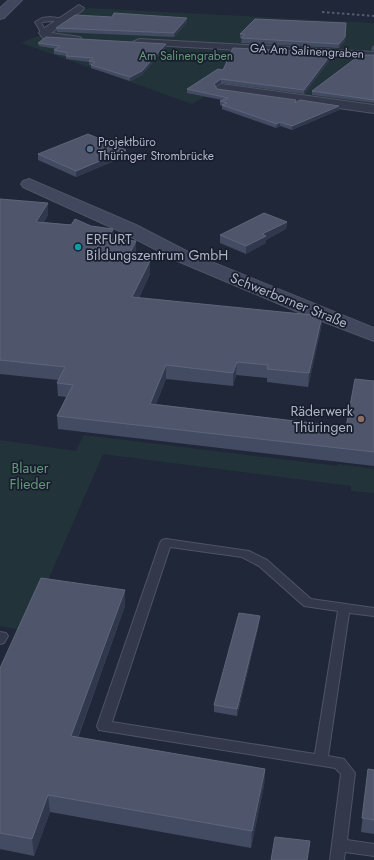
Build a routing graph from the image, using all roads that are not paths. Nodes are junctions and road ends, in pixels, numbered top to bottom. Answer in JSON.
{"nodes":[{"id":1,"x":16,"y":0,"type":"edge"},
{"id":2,"x":79,"y":8,"type":"dead end"},
{"id":3,"x":0,"y":15,"type":"edge"},
{"id":4,"x":85,"y":40,"type":"edge"},
{"id":5,"x":124,"y":42,"type":"edge"},
{"id":6,"x":374,"y":55,"type":"edge"},
{"id":7,"x":221,"y":88,"type":"edge"},
{"id":8,"x":374,"y":109,"type":"edge"},
{"id":9,"x":29,"y":184,"type":"dead end"},
{"id":10,"x":374,"y":335,"type":"edge"},
{"id":11,"x":344,"y":608,"type":"junction"},
{"id":12,"x":374,"y":612,"type":"edge"},
{"id":13,"x":321,"y":760,"type":"junction"},
{"id":14,"x":339,"y":844,"type":"junction"},
{"id":15,"x":374,"y":850,"type":"edge"},
{"id":16,"x":337,"y":860,"type":"edge"}],
"edges":[{"from":1,"to":3,"type":"street"},
{"from":2,"to":4,"type":"street"},
{"from":5,"to":6,"type":"street","name":"GA Am Salinengraben"},
{"from":7,"to":8,"type":"street"},
{"from":9,"to":10,"type":"street","name":"Schwerborner Straße"},
{"from":11,"to":12,"type":"lane"},
{"from":11,"to":13,"type":"lane"},
{"from":11,"to":13,"type":"lane"},
{"from":13,"to":14,"type":"lane"},
{"from":14,"to":15,"type":"lane"},
{"from":14,"to":16,"type":"lane"}]}
